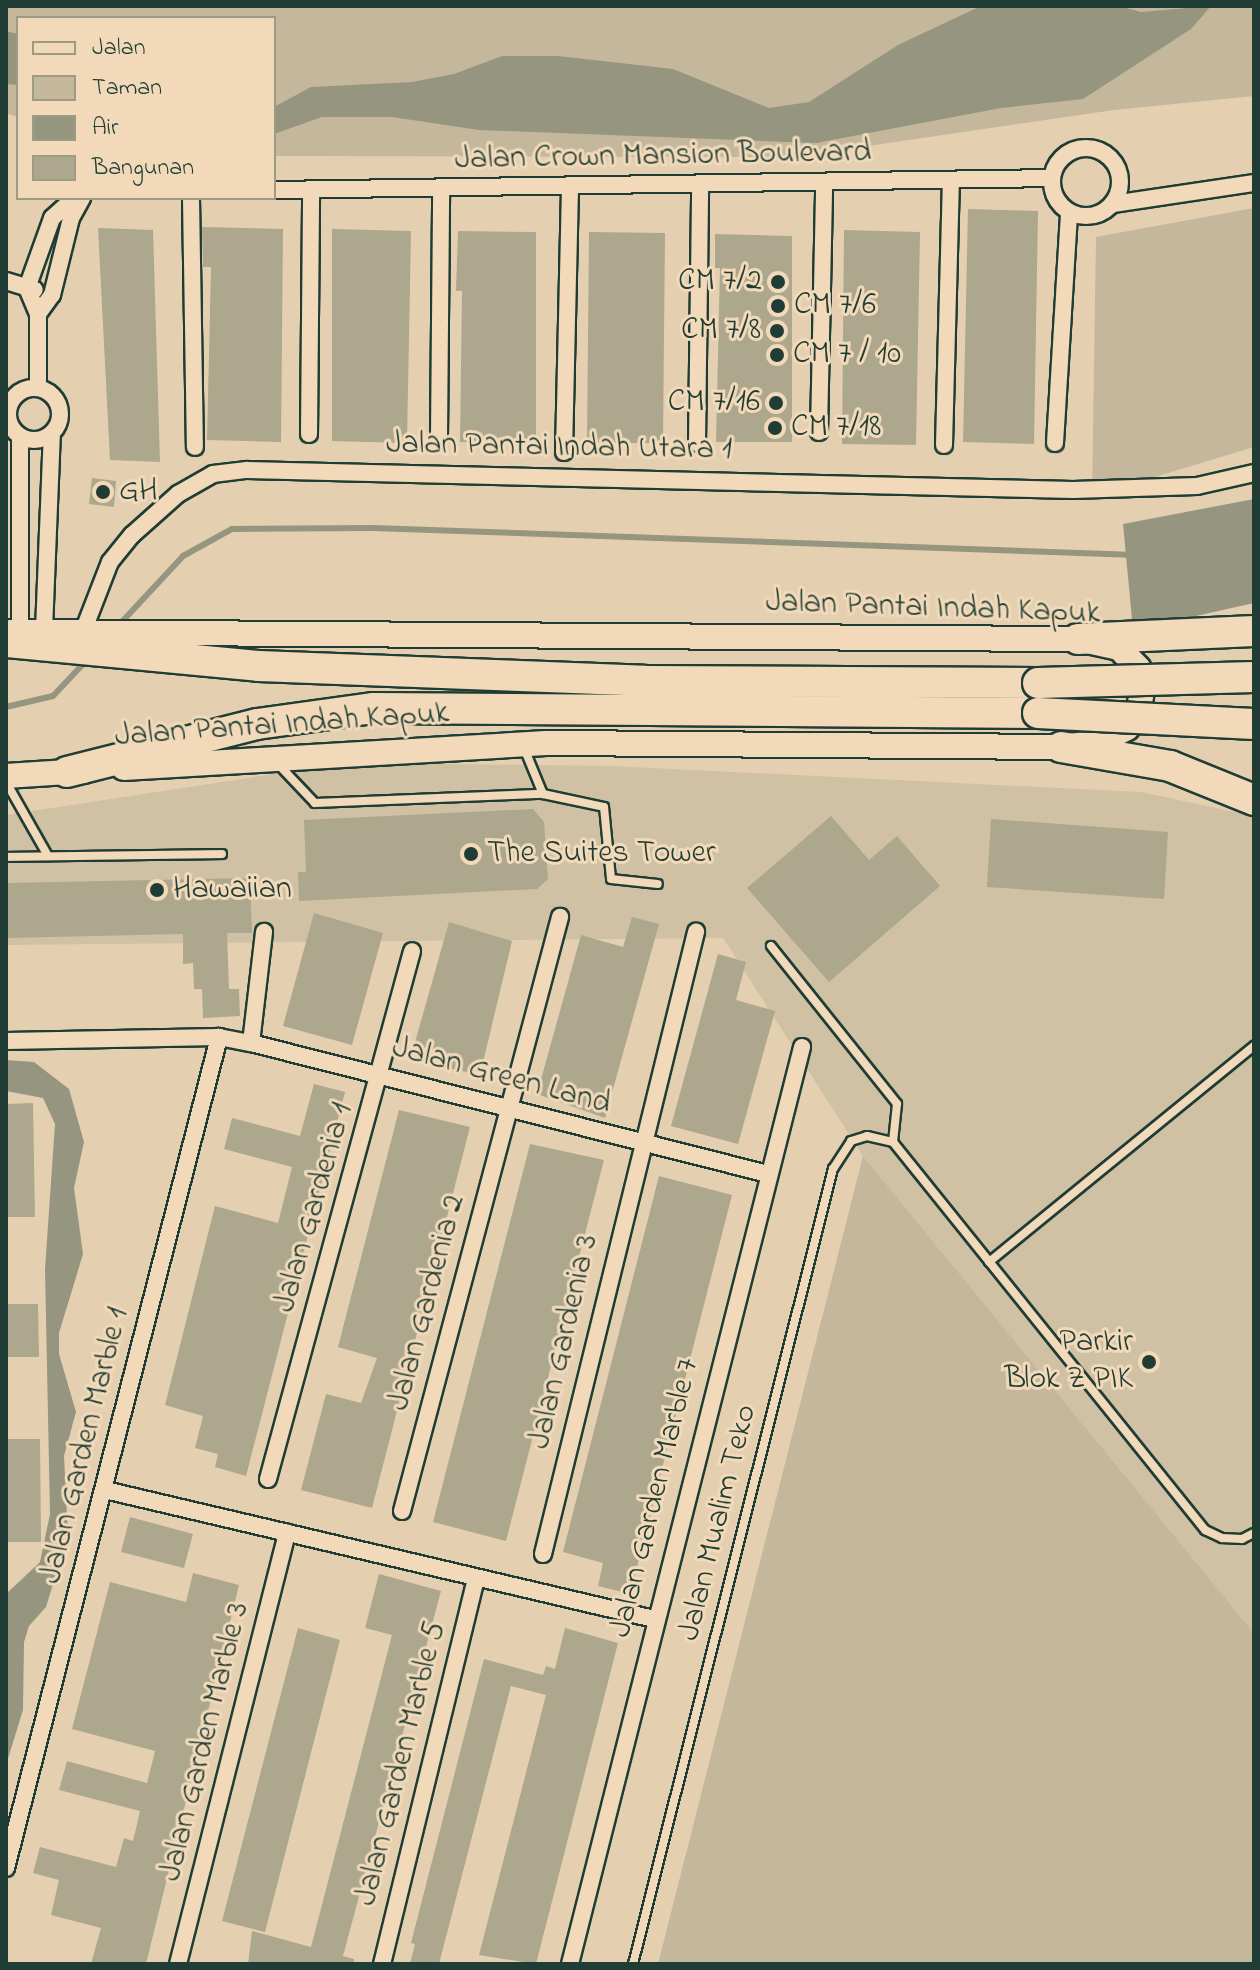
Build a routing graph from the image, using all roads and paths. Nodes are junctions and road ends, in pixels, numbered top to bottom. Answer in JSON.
{"nodes":[{"id":1,"x":1052,"y":178,"type":"junction"},
{"id":2,"x":951,"y":181,"type":"junction"},
{"id":3,"x":824,"y":183,"type":"junction"},
{"id":4,"x":1254,"y":183,"type":"edge"},
{"id":5,"x":700,"y":184,"type":"junction"},
{"id":6,"x":570,"y":185,"type":"junction"},
{"id":7,"x":441,"y":187,"type":"junction"},
{"id":8,"x":276,"y":190,"type":"edge"},
{"id":9,"x":311,"y":190,"type":"junction"},
{"id":10,"x":72,"y":200,"type":"edge"},
{"id":11,"x":81,"y":200,"type":"edge"},
{"id":12,"x":191,"y":200,"type":"edge"},
{"id":13,"x":1113,"y":204,"type":"junction"},
{"id":14,"x":1069,"y":212,"type":"junction"},
{"id":15,"x":6,"y":281,"type":"edge"},
{"id":16,"x":27,"y":288,"type":"junction"},
{"id":17,"x":52,"y":295,"type":"junction"},
{"id":18,"x":38,"y":314,"type":"junction"},
{"id":19,"x":38,"y":387,"type":"junction"},
{"id":20,"x":7,"y":407,"type":"edge"},
{"id":21,"x":819,"y":432,"type":"dead end"},
{"id":22,"x":52,"y":434,"type":"junction"},
{"id":23,"x":309,"y":434,"type":"dead end"},
{"id":24,"x":439,"y":436,"type":"dead end"},
{"id":25,"x":20,"y":437,"type":"junction"},
{"id":26,"x":697,"y":443,"type":"dead end"},
{"id":27,"x":1055,"y":443,"type":"dead end"},
{"id":28,"x":944,"y":445,"type":"dead end"},
{"id":29,"x":195,"y":447,"type":"dead end"},
{"id":30,"x":564,"y":452,"type":"dead end"},
{"id":31,"x":1254,"y":473,"type":"edge"},
{"id":32,"x":1254,"y":631,"type":"edge"},
{"id":33,"x":27,"y":637,"type":"edge"},
{"id":34,"x":96,"y":637,"type":"junction"},
{"id":35,"x":1078,"y":639,"type":"junction"},
{"id":36,"x":1254,"y":677,"type":"edge"},
{"id":37,"x":1038,"y":698,"type":"junction"},
{"id":38,"x":1254,"y":724,"type":"edge"},
{"id":39,"x":522,"y":744,"type":"junction"},
{"id":40,"x":1061,"y":747,"type":"junction"},
{"id":41,"x":272,"y":757,"type":"junction"},
{"id":42,"x":67,"y":772,"type":"junction"},
{"id":43,"x":6,"y":776,"type":"edge"},
{"id":44,"x":6,"y":782,"type":"edge"},
{"id":45,"x":543,"y":794,"type":"junction"},
{"id":46,"x":1254,"y":800,"type":"edge"},
{"id":47,"x":222,"y":854,"type":"dead end"},
{"id":48,"x":48,"y":856,"type":"junction"},
{"id":49,"x":6,"y":857,"type":"edge"},
{"id":50,"x":658,"y":884,"type":"dead end"},
{"id":51,"x":560,"y":917,"type":"dead end"},
{"id":52,"x":264,"y":932,"type":"dead end"},
{"id":53,"x":696,"y":932,"type":"dead end"},
{"id":54,"x":771,"y":946,"type":"dead end"},
{"id":55,"x":412,"y":951,"type":"dead end"},
{"id":56,"x":219,"y":1037,"type":"junction"},
{"id":57,"x":6,"y":1041,"type":"edge"},
{"id":58,"x":251,"y":1043,"type":"junction"},
{"id":59,"x":1254,"y":1046,"type":"edge"},
{"id":60,"x":802,"y":1047,"type":"dead end"},
{"id":61,"x":381,"y":1073,"type":"junction"},
{"id":62,"x":508,"y":1109,"type":"junction"},
{"id":63,"x":893,"y":1142,"type":"junction"},
{"id":64,"x":641,"y":1144,"type":"junction"},
{"id":65,"x":768,"y":1174,"type":"junction"},
{"id":66,"x":989,"y":1262,"type":"junction"},
{"id":67,"x":268,"y":1479,"type":"dead end"},
{"id":68,"x":105,"y":1490,"type":"junction"},
{"id":69,"x":402,"y":1511,"type":"dead end"},
{"id":70,"x":287,"y":1533,"type":"junction"},
{"id":71,"x":1254,"y":1533,"type":"edge"},
{"id":72,"x":543,"y":1554,"type":"dead end"},
{"id":73,"x":476,"y":1578,"type":"junction"},
{"id":74,"x":654,"y":1619,"type":"junction"},
{"id":75,"x":6,"y":1868,"type":"edge"},
{"id":76,"x":178,"y":1964,"type":"edge"},
{"id":77,"x":382,"y":1964,"type":"edge"},
{"id":78,"x":570,"y":1964,"type":"edge"},
{"id":79,"x":633,"y":1964,"type":"edge"}],
"edges":[{"from":1,"to":2,"type":"street","name":"Jalan Crown Mansion Boulevard"},
{"from":1,"to":13,"type":"street"},
{"from":1,"to":14,"type":"street"},
{"from":2,"to":3,"type":"street","name":"Jalan Crown Mansion Boulevard"},
{"from":2,"to":28,"type":"street"},
{"from":3,"to":5,"type":"street","name":"Jalan Crown Mansion Boulevard"},
{"from":3,"to":21,"type":"street"},
{"from":4,"to":13,"type":"street"},
{"from":5,"to":6,"type":"street","name":"Jalan Crown Mansion Boulevard"},
{"from":5,"to":26,"type":"street"},
{"from":6,"to":7,"type":"street","name":"Jalan Crown Mansion Boulevard"},
{"from":6,"to":30,"type":"street"},
{"from":7,"to":9,"type":"street","name":"Jalan Crown Mansion Boulevard"},
{"from":7,"to":24,"type":"street"},
{"from":8,"to":9,"type":"street","name":"Jalan Crown Mansion Boulevard"},
{"from":9,"to":23,"type":"street"},
{"from":10,"to":16,"type":"street"},
{"from":11,"to":17,"type":"street"},
{"from":12,"to":29,"type":"street"},
{"from":13,"to":14,"type":"street"},
{"from":14,"to":27,"type":"street"},
{"from":15,"to":16,"type":"street"},
{"from":16,"to":17,"type":"street"},
{"from":16,"to":18,"type":"street"},
{"from":17,"to":18,"type":"street"},
{"from":18,"to":19,"type":"street"},
{"from":19,"to":20,"type":"street"},
{"from":19,"to":22,"type":"street"},
{"from":20,"to":25,"type":"street"},
{"from":22,"to":25,"type":"street"},
{"from":22,"to":33,"type":"street"},
{"from":25,"to":33,"type":"street"},
{"from":31,"to":34,"type":"street","name":"Jalan Pantai Indah Utara 1"},
{"from":32,"to":35,"type":"highway"},
{"from":33,"to":34,"type":"highway"},
{"from":34,"to":35,"type":"main road","name":"Jalan Pantai Indah Kapuk"},
{"from":34,"to":37,"type":"highway"},
{"from":35,"to":40,"type":"main road","name":"Jalan Pantai Indah Kapuk"},
{"from":36,"to":37,"type":"highway","bridge":true},
{"from":37,"to":38,"type":"highway","bridge":true},
{"from":37,"to":42,"type":"highway"},
{"from":39,"to":40,"type":"main road","name":"Jalan Pantai Indah Kapuk"},
{"from":39,"to":41,"type":"main road","name":"Jalan Pantai Indah Kapuk"},
{"from":39,"to":45,"type":"lane"},
{"from":40,"to":46,"type":"highway"},
{"from":41,"to":42,"type":"main road","name":"Jalan Pantai Indah Kapuk"},
{"from":41,"to":45,"type":"lane"},
{"from":42,"to":43,"type":"main road","name":"Jalan Pantai Indah Kapuk"},
{"from":44,"to":48,"type":"lane"},
{"from":45,"to":50,"type":"lane"},
{"from":47,"to":48,"type":"lane"},
{"from":48,"to":49,"type":"lane"},
{"from":51,"to":62,"type":"street","name":"Jalan Gardenia 2"},
{"from":52,"to":58,"type":"street"},
{"from":53,"to":64,"type":"street","name":"Jalan Gardenia 3"},
{"from":54,"to":63,"type":"lane"},
{"from":55,"to":61,"type":"street","name":"Jalan Gardenia 1"},
{"from":56,"to":57,"type":"street","name":"Jalan Green Land"},
{"from":56,"to":58,"type":"street","name":"Jalan Green Land"},
{"from":56,"to":68,"type":"street","name":"Jalan Garden Marble 1"},
{"from":58,"to":61,"type":"street","name":"Jalan Green Land"},
{"from":59,"to":66,"type":"lane"},
{"from":60,"to":65,"type":"street","name":"Jalan Garden Marble 7"},
{"from":61,"to":62,"type":"street","name":"Jalan Green Land"},
{"from":61,"to":67,"type":"street","name":"Jalan Gardenia 1"},
{"from":62,"to":64,"type":"street","name":"Jalan Green Land"},
{"from":62,"to":69,"type":"street","name":"Jalan Gardenia 2"},
{"from":63,"to":66,"type":"lane"},
{"from":63,"to":79,"type":"lane","name":"Jalan Mualim Teko"},
{"from":64,"to":65,"type":"street","name":"Jalan Green Land"},
{"from":64,"to":72,"type":"street","name":"Jalan Gardenia 3"},
{"from":65,"to":74,"type":"street","name":"Jalan Garden Marble 7"},
{"from":66,"to":71,"type":"lane"},
{"from":68,"to":70,"type":"street"},
{"from":68,"to":75,"type":"street","name":"Jalan Garden Marble 1"},
{"from":70,"to":73,"type":"street"},
{"from":70,"to":76,"type":"street","name":"Jalan Garden Marble 3"},
{"from":73,"to":74,"type":"street"},
{"from":73,"to":77,"type":"street","name":"Jalan Garden Marble 5"},
{"from":74,"to":78,"type":"street","name":"Jalan Garden Marble 7"}]}
